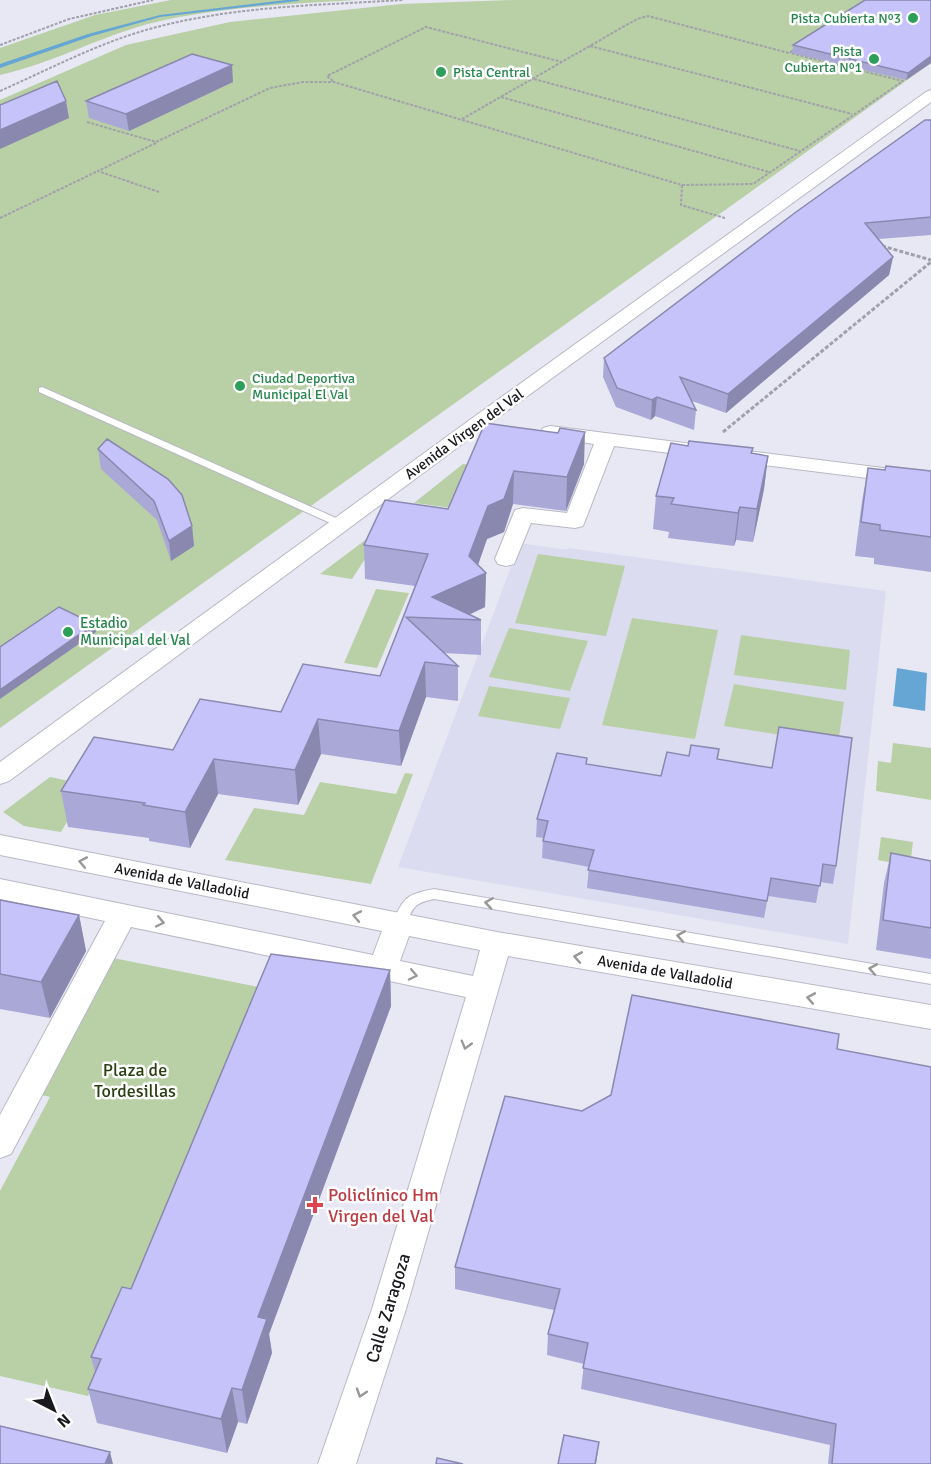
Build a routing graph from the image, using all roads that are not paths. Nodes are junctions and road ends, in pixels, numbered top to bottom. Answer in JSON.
{"nodes":[{"id":1,"x":929,"y":99,"type":"edge"},
{"id":2,"x":42,"y":390,"type":"dead end"},
{"id":3,"x":478,"y":423,"type":"junction"},
{"id":4,"x":606,"y":440,"type":"junction"},
{"id":5,"x":931,"y":480,"type":"edge"},
{"id":6,"x":341,"y":524,"type":"junction"},
{"id":7,"x":506,"y":559,"type":"dead end"},
{"id":8,"x":0,"y":775,"type":"edge"},
{"id":9,"x":0,"y":845,"type":"edge"},
{"id":10,"x":0,"y":889,"type":"edge"},
{"id":11,"x":123,"y":915,"type":"junction"},
{"id":12,"x":399,"y":924,"type":"junction"},
{"id":13,"x":497,"y":943,"type":"junction"},
{"id":14,"x":383,"y":969,"type":"junction"},
{"id":15,"x":931,"y":979,"type":"edge"},
{"id":16,"x":482,"y":989,"type":"junction"},
{"id":17,"x":931,"y":1017,"type":"edge"},
{"id":18,"x":0,"y":1145,"type":"edge"},
{"id":19,"x":337,"y":1464,"type":"edge"}],
"edges":[{"from":1,"to":3,"type":"street","name":"Avenida Virgen del Val"},
{"from":2,"to":6,"type":"lane"},
{"from":3,"to":4,"type":"street"},
{"from":3,"to":6,"type":"street","name":"Avenida Virgen del Val"},
{"from":4,"to":5,"type":"street"},
{"from":4,"to":7,"type":"street"},
{"from":6,"to":8,"type":"street","name":"Avenida Virgen del Val"},
{"from":12,"to":9,"type":"street","name":"Avenida de Valladolid","one_way":true},
{"from":10,"to":11,"type":"street"},
{"from":11,"to":14,"type":"street","one_way":true},
{"from":11,"to":18,"type":"street"},
{"from":12,"to":13,"type":"street","name":"Avenida de Valladolid"},
{"from":12,"to":14,"type":"street"},
{"from":15,"to":12,"type":"lane","one_way":true},
{"from":13,"to":16,"type":"street","name":"Calle Zaragoza"},
{"from":17,"to":13,"type":"street","name":"Avenida de Valladolid","one_way":true},
{"from":14,"to":16,"type":"street","one_way":true},
{"from":16,"to":19,"type":"street","name":"Calle Zaragoza","one_way":true}]}
